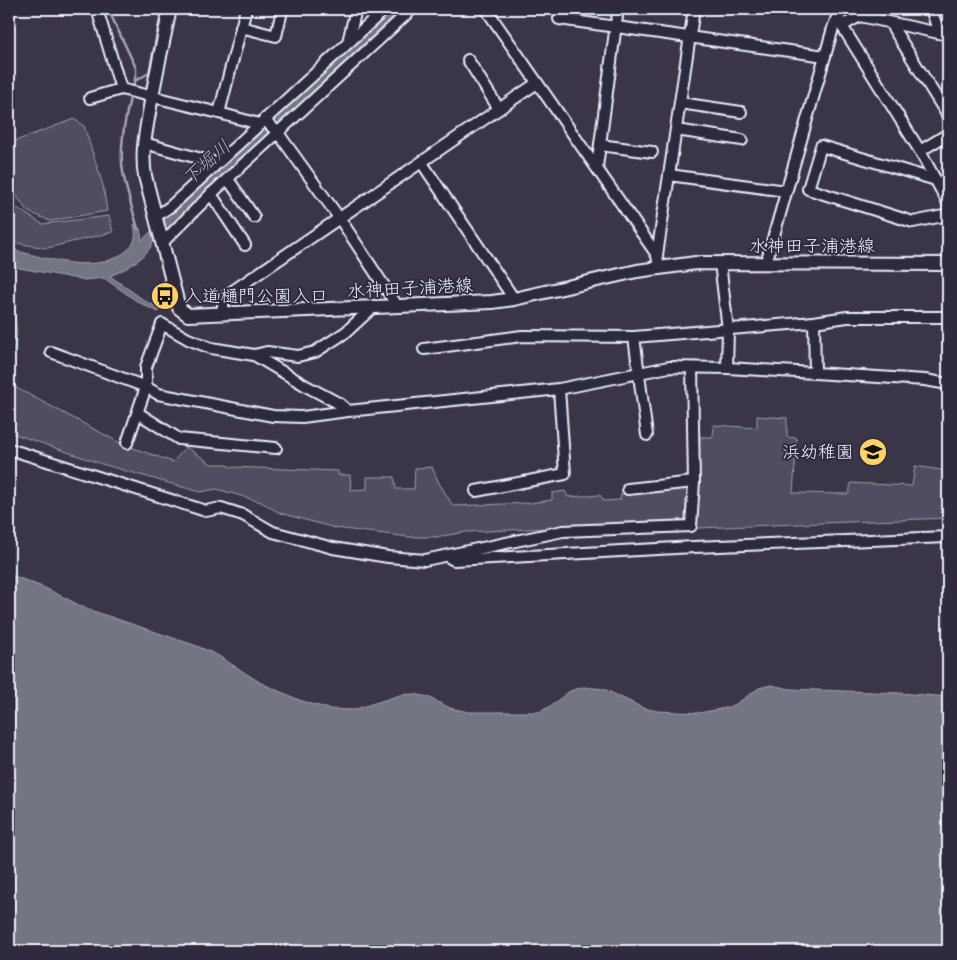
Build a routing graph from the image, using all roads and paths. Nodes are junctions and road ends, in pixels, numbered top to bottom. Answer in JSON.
{"nodes":[{"id":1,"x":97,"y":9,"type":"edge"},
{"id":2,"x":170,"y":9,"type":"edge"},
{"id":3,"x":246,"y":9,"type":"edge"},
{"id":4,"x":356,"y":9,"type":"edge"},
{"id":5,"x":385,"y":9,"type":"edge"},
{"id":6,"x":412,"y":9,"type":"edge"},
{"id":7,"x":486,"y":9,"type":"edge"},
{"id":8,"x":618,"y":9,"type":"edge"},
{"id":9,"x":694,"y":9,"type":"edge"},
{"id":10,"x":931,"y":9,"type":"edge"},
{"id":11,"x":282,"y":11,"type":"dead end"},
{"id":12,"x":836,"y":11,"type":"edge"},
{"id":13,"x":559,"y":19,"type":"dead end"},
{"id":14,"x":890,"y":23,"type":"junction"},
{"id":15,"x":616,"y":26,"type":"junction"},
{"id":16,"x":842,"y":26,"type":"junction"},
{"id":17,"x":241,"y":27,"type":"junction"},
{"id":18,"x":944,"y":34,"type":"edge"},
{"id":19,"x":689,"y":37,"type":"junction"},
{"id":20,"x":348,"y":43,"type":"junction"},
{"id":21,"x":825,"y":56,"type":"junction"},
{"id":22,"x":468,"y":60,"type":"dead end"},
{"id":23,"x":537,"y":83,"type":"junction"},
{"id":24,"x":121,"y":89,"type":"junction"},
{"id":25,"x":152,"y":96,"type":"junction"},
{"id":26,"x":90,"y":98,"type":"dead end"},
{"id":27,"x":680,"y":103,"type":"junction"},
{"id":28,"x":500,"y":109,"type":"junction"},
{"id":29,"x":219,"y":112,"type":"junction"},
{"id":30,"x":741,"y":112,"type":"dead end"},
{"id":31,"x":948,"y":116,"type":"edge"},
{"id":32,"x":262,"y":122,"type":"junction"},
{"id":33,"x":676,"y":130,"type":"junction"},
{"id":34,"x":278,"y":133,"type":"junction"},
{"id":35,"x":948,"y":134,"type":"edge"},
{"id":36,"x":742,"y":140,"type":"dead end"},
{"id":37,"x":144,"y":143,"type":"junction"},
{"id":38,"x":600,"y":145,"type":"junction"},
{"id":39,"x":920,"y":151,"type":"junction"},
{"id":40,"x":652,"y":152,"type":"dead end"},
{"id":41,"x":422,"y":162,"type":"junction"},
{"id":42,"x":216,"y":163,"type":"junction"},
{"id":43,"x":597,"y":167,"type":"junction"},
{"id":44,"x":669,"y":175,"type":"junction"},
{"id":45,"x":228,"y":179,"type":"junction"},
{"id":46,"x":936,"y":180,"type":"junction"},
{"id":47,"x":786,"y":191,"type":"junction"},
{"id":48,"x":211,"y":194,"type":"junction"},
{"id":49,"x":948,"y":203,"type":"edge"},
{"id":50,"x":948,"y":215,"type":"edge"},
{"id":51,"x":254,"y":217,"type":"dead end"},
{"id":52,"x":340,"y":219,"type":"junction"},
{"id":53,"x":156,"y":220,"type":"junction"},
{"id":54,"x":162,"y":241,"type":"junction"},
{"id":55,"x":245,"y":245,"type":"dead end"},
{"id":56,"x":657,"y":255,"type":"junction"},
{"id":57,"x":720,"y":262,"type":"junction"},
{"id":58,"x":766,"y":263,"type":"junction"},
{"id":59,"x":948,"y":264,"type":"edge"},
{"id":60,"x":658,"y":268,"type":"junction"},
{"id":61,"x":514,"y":299,"type":"junction"},
{"id":62,"x":398,"y":307,"type":"junction"},
{"id":63,"x":372,"y":308,"type":"junction"},
{"id":64,"x":222,"y":314,"type":"junction"},
{"id":65,"x":948,"y":316,"type":"edge"},
{"id":66,"x":814,"y":322,"type":"junction"},
{"id":67,"x":728,"y":330,"type":"junction"},
{"id":68,"x":634,"y":337,"type":"junction"},
{"id":69,"x":424,"y":349,"type":"dead end"},
{"id":70,"x":51,"y":352,"type":"dead end"},
{"id":71,"x":254,"y":355,"type":"junction"},
{"id":72,"x":692,"y":368,"type":"junction"},
{"id":73,"x":727,"y":368,"type":"junction"},
{"id":74,"x":639,"y":373,"type":"junction"},
{"id":75,"x":815,"y":373,"type":"junction"},
{"id":76,"x":948,"y":384,"type":"edge"},
{"id":77,"x":146,"y":387,"type":"junction"},
{"id":78,"x":559,"y":389,"type":"junction"},
{"id":79,"x":348,"y":411,"type":"junction"},
{"id":80,"x":138,"y":413,"type":"junction"},
{"id":81,"x":646,"y":435,"type":"dead end"},
{"id":82,"x":127,"y":443,"type":"dead end"},
{"id":83,"x":276,"y":448,"type":"dead end"},
{"id":84,"x":9,"y":449,"type":"edge"},
{"id":85,"x":694,"y":482,"type":"junction"},
{"id":86,"x":628,"y":490,"type":"dead end"},
{"id":87,"x":476,"y":491,"type":"dead end"},
{"id":88,"x":948,"y":537,"type":"edge"},
{"id":89,"x":444,"y":556,"type":"junction"}],
"edges":[{"from":1,"to":24,"type":"street"},
{"from":2,"to":25,"type":"main road","name":"水神田子浦港線"},
{"from":3,"to":17,"type":"street"},
{"from":4,"to":20,"type":"street"},
{"from":5,"to":20,"type":"street"},
{"from":6,"to":34,"type":"street"},
{"from":7,"to":23,"type":"street"},
{"from":8,"to":15,"type":"street"},
{"from":9,"to":19,"type":"street"},
{"from":10,"to":18,"type":"street"},
{"from":11,"to":17,"type":"street"},
{"from":12,"to":16,"type":"street"},
{"from":12,"to":21,"type":"street"},
{"from":13,"to":15,"type":"street"},
{"from":14,"to":16,"type":"street"},
{"from":14,"to":18,"type":"street"},
{"from":14,"to":31,"type":"street"},
{"from":15,"to":19,"type":"street"},
{"from":15,"to":38,"type":"street"},
{"from":16,"to":39,"type":"street"},
{"from":17,"to":29,"type":"street"},
{"from":19,"to":21,"type":"street"},
{"from":19,"to":27,"type":"street"},
{"from":20,"to":32,"type":"street"},
{"from":21,"to":47,"type":"street"},
{"from":22,"to":28,"type":"street"},
{"from":23,"to":28,"type":"street"},
{"from":23,"to":43,"type":"street"},
{"from":24,"to":25,"type":"street"},
{"from":24,"to":26,"type":"street"},
{"from":25,"to":29,"type":"street"},
{"from":25,"to":37,"type":"main road","name":"水神田子浦港線"},
{"from":27,"to":30,"type":"street"},
{"from":27,"to":33,"type":"street"},
{"from":28,"to":41,"type":"street"},
{"from":29,"to":32,"type":"street"},
{"from":32,"to":34,"type":"street"},
{"from":32,"to":42,"type":"street"},
{"from":33,"to":36,"type":"street"},
{"from":33,"to":44,"type":"street"},
{"from":34,"to":45,"type":"street"},
{"from":34,"to":52,"type":"street"},
{"from":35,"to":39,"type":"street"},
{"from":37,"to":42,"type":"street"},
{"from":37,"to":53,"type":"main road","name":"水神田子浦港線"},
{"from":38,"to":40,"type":"street"},
{"from":38,"to":43,"type":"street"},
{"from":39,"to":46,"type":"street"},
{"from":41,"to":52,"type":"street"},
{"from":41,"to":61,"type":"street"},
{"from":42,"to":53,"type":"street"},
{"from":43,"to":56,"type":"street"},
{"from":44,"to":47,"type":"street"},
{"from":44,"to":56,"type":"street"},
{"from":45,"to":48,"type":"street"},
{"from":45,"to":51,"type":"street"},
{"from":46,"to":49,"type":"street"},
{"from":46,"to":50,"type":"street"},
{"from":47,"to":58,"type":"street"},
{"from":48,"to":54,"type":"street"},
{"from":48,"to":55,"type":"street"},
{"from":52,"to":62,"type":"street"},
{"from":52,"to":64,"type":"street"},
{"from":53,"to":54,"type":"main road","name":"水神田子浦港線"},
{"from":54,"to":64,"type":"main road","name":"水神田子浦港線"},
{"from":56,"to":60,"type":"street"},
{"from":57,"to":58,"type":"main road","name":"水神田子浦港線"},
{"from":57,"to":60,"type":"main road","name":"水神田子浦港線"},
{"from":57,"to":67,"type":"street"},
{"from":58,"to":59,"type":"main road","name":"水神田子浦港線"},
{"from":60,"to":61,"type":"main road","name":"水神田子浦港線"},
{"from":61,"to":62,"type":"main road","name":"水神田子浦港線"},
{"from":62,"to":63,"type":"main road","name":"水神田子浦港線"},
{"from":63,"to":64,"type":"main road","name":"水神田子浦港線"},
{"from":63,"to":71,"type":"street"},
{"from":65,"to":66,"type":"street"},
{"from":66,"to":67,"type":"street"},
{"from":66,"to":75,"type":"street"},
{"from":67,"to":68,"type":"street"},
{"from":67,"to":73,"type":"street"},
{"from":68,"to":69,"type":"street"},
{"from":68,"to":74,"type":"street"},
{"from":70,"to":77,"type":"street"},
{"from":71,"to":77,"type":"street"},
{"from":71,"to":79,"type":"street"},
{"from":72,"to":73,"type":"street"},
{"from":72,"to":74,"type":"street"},
{"from":72,"to":85,"type":"street"},
{"from":73,"to":75,"type":"street"},
{"from":74,"to":78,"type":"street"},
{"from":74,"to":81,"type":"street"},
{"from":75,"to":76,"type":"street"},
{"from":77,"to":79,"type":"street"},
{"from":77,"to":80,"type":"street"},
{"from":78,"to":79,"type":"street"},
{"from":78,"to":87,"type":"street"},
{"from":80,"to":82,"type":"street"},
{"from":80,"to":83,"type":"street"},
{"from":84,"to":89,"type":"street"},
{"from":85,"to":86,"type":"street"},
{"from":85,"to":89,"type":"street"},
{"from":88,"to":89,"type":"street"}]}
